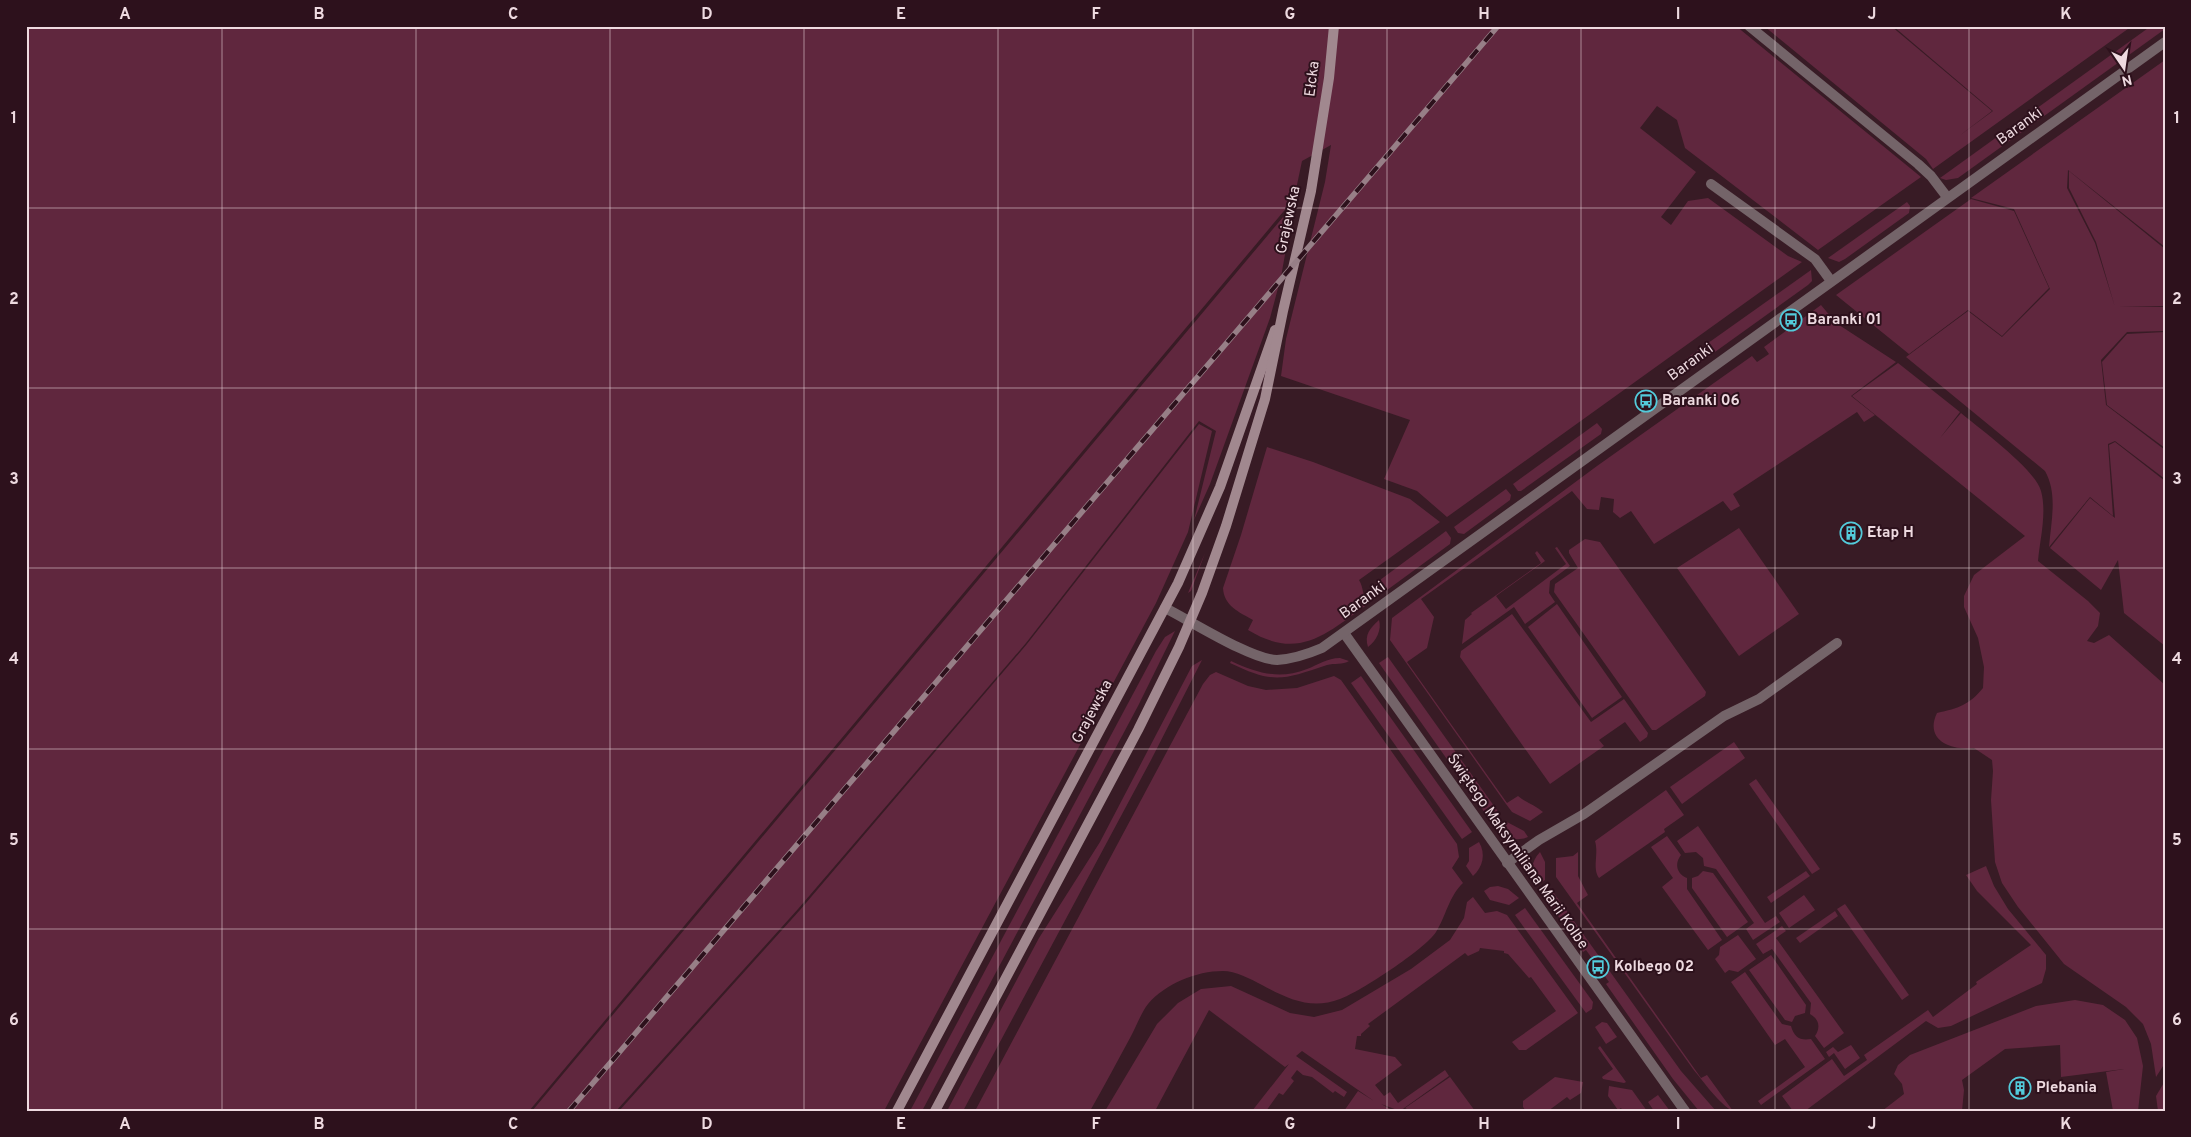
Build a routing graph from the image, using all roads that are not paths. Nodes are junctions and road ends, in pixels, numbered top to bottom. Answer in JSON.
{"nodes":[{"id":1,"x":1334,"y":26,"type":"edge"},
{"id":2,"x":1748,"y":26,"type":"edge"},
{"id":3,"x":2165,"y":42,"type":"edge"},
{"id":4,"x":1320,"y":136,"type":"joint"},
{"id":5,"x":1711,"y":184,"type":"dead end"},
{"id":6,"x":1947,"y":198,"type":"junction"},
{"id":7,"x":1831,"y":281,"type":"junction"},
{"id":8,"x":1283,"y":311,"type":"junction"},
{"id":9,"x":1165,"y":608,"type":"junction"},
{"id":10,"x":1190,"y":621,"type":"junction"},
{"id":11,"x":1344,"y":633,"type":"junction"},
{"id":12,"x":1837,"y":643,"type":"dead end"},
{"id":13,"x":1507,"y":863,"type":"junction"},
{"id":14,"x":897,"y":1111,"type":"edge"},
{"id":15,"x":935,"y":1111,"type":"edge"},
{"id":16,"x":1684,"y":1111,"type":"edge"}],
"edges":[{"from":1,"to":4,"type":"main road","name":"Ełcka"},
{"from":2,"to":6,"type":"street"},
{"from":3,"to":6,"type":"street","name":"Baranki"},
{"from":4,"to":8,"type":"main road","name":"Grajewska"},
{"from":5,"to":7,"type":"street"},
{"from":6,"to":7,"type":"street","name":"Baranki"},
{"from":7,"to":11,"type":"street","name":"Baranki"},
{"from":8,"to":9,"type":"main road","name":"Grajewska"},
{"from":8,"to":10,"type":"main road","name":"Grajewska"},
{"from":9,"to":10,"type":"street","name":"Baranki"},
{"from":9,"to":14,"type":"main road","name":"Grajewska"},
{"from":10,"to":11,"type":"street","name":"Baranki"},
{"from":10,"to":15,"type":"main road","name":"Grajewska"},
{"from":11,"to":13,"type":"street","name":"Świętego Maksymiliana Marii Kolbe"},
{"from":12,"to":13,"type":"street"},
{"from":13,"to":16,"type":"street","name":"Świętego Maksymiliana Marii Kolbe"}]}
